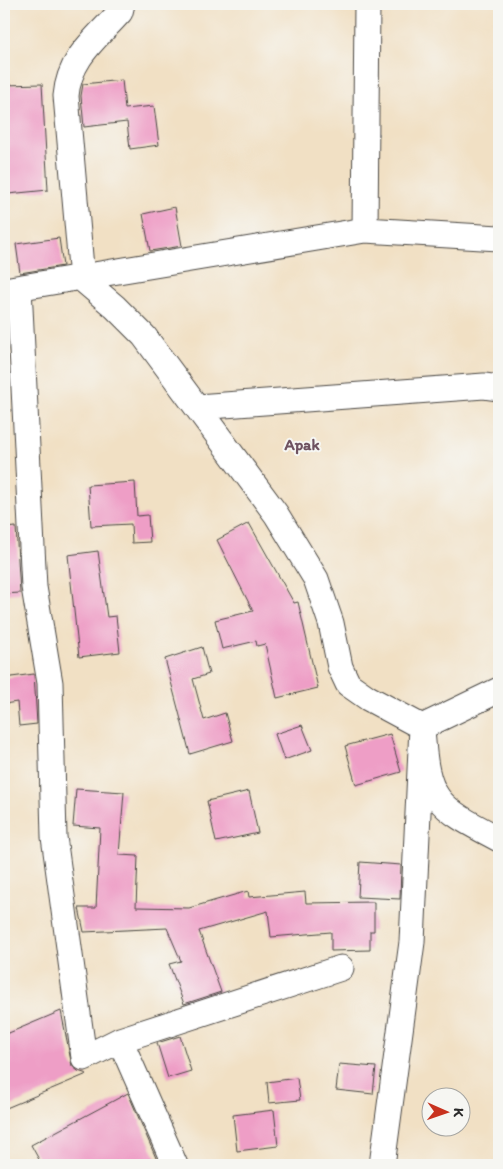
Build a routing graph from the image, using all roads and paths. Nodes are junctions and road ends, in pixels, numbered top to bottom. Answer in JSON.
{"nodes":[{"id":1,"x":122,"y":4,"type":"edge"},
{"id":2,"x":367,"y":4,"type":"edge"},
{"id":3,"x":365,"y":230,"type":"junction"},
{"id":4,"x":499,"y":238,"type":"edge"},
{"id":5,"x":82,"y":279,"type":"junction"},
{"id":6,"x":11,"y":289,"type":"edge"},
{"id":7,"x":499,"y":388,"type":"edge"},
{"id":8,"x":197,"y":407,"type":"junction"},
{"id":9,"x":499,"y":690,"type":"edge"},
{"id":10,"x":422,"y":727,"type":"junction"},
{"id":11,"x":499,"y":838,"type":"edge"},
{"id":12,"x":341,"y":968,"type":"dead end"},
{"id":13,"x":120,"y":1040,"type":"junction"},
{"id":14,"x":175,"y":1165,"type":"edge"},
{"id":15,"x":382,"y":1165,"type":"edge"}],
"edges":[{"from":1,"to":5,"type":"street"},
{"from":2,"to":3,"type":"street"},
{"from":3,"to":4,"type":"street"},
{"from":3,"to":5,"type":"street"},
{"from":5,"to":6,"type":"street"},
{"from":5,"to":8,"type":"street"},
{"from":6,"to":13,"type":"street"},
{"from":7,"to":8,"type":"street"},
{"from":8,"to":10,"type":"street"},
{"from":9,"to":10,"type":"street"},
{"from":10,"to":11,"type":"street"},
{"from":10,"to":15,"type":"street"},
{"from":12,"to":13,"type":"street"},
{"from":13,"to":14,"type":"street"}]}
